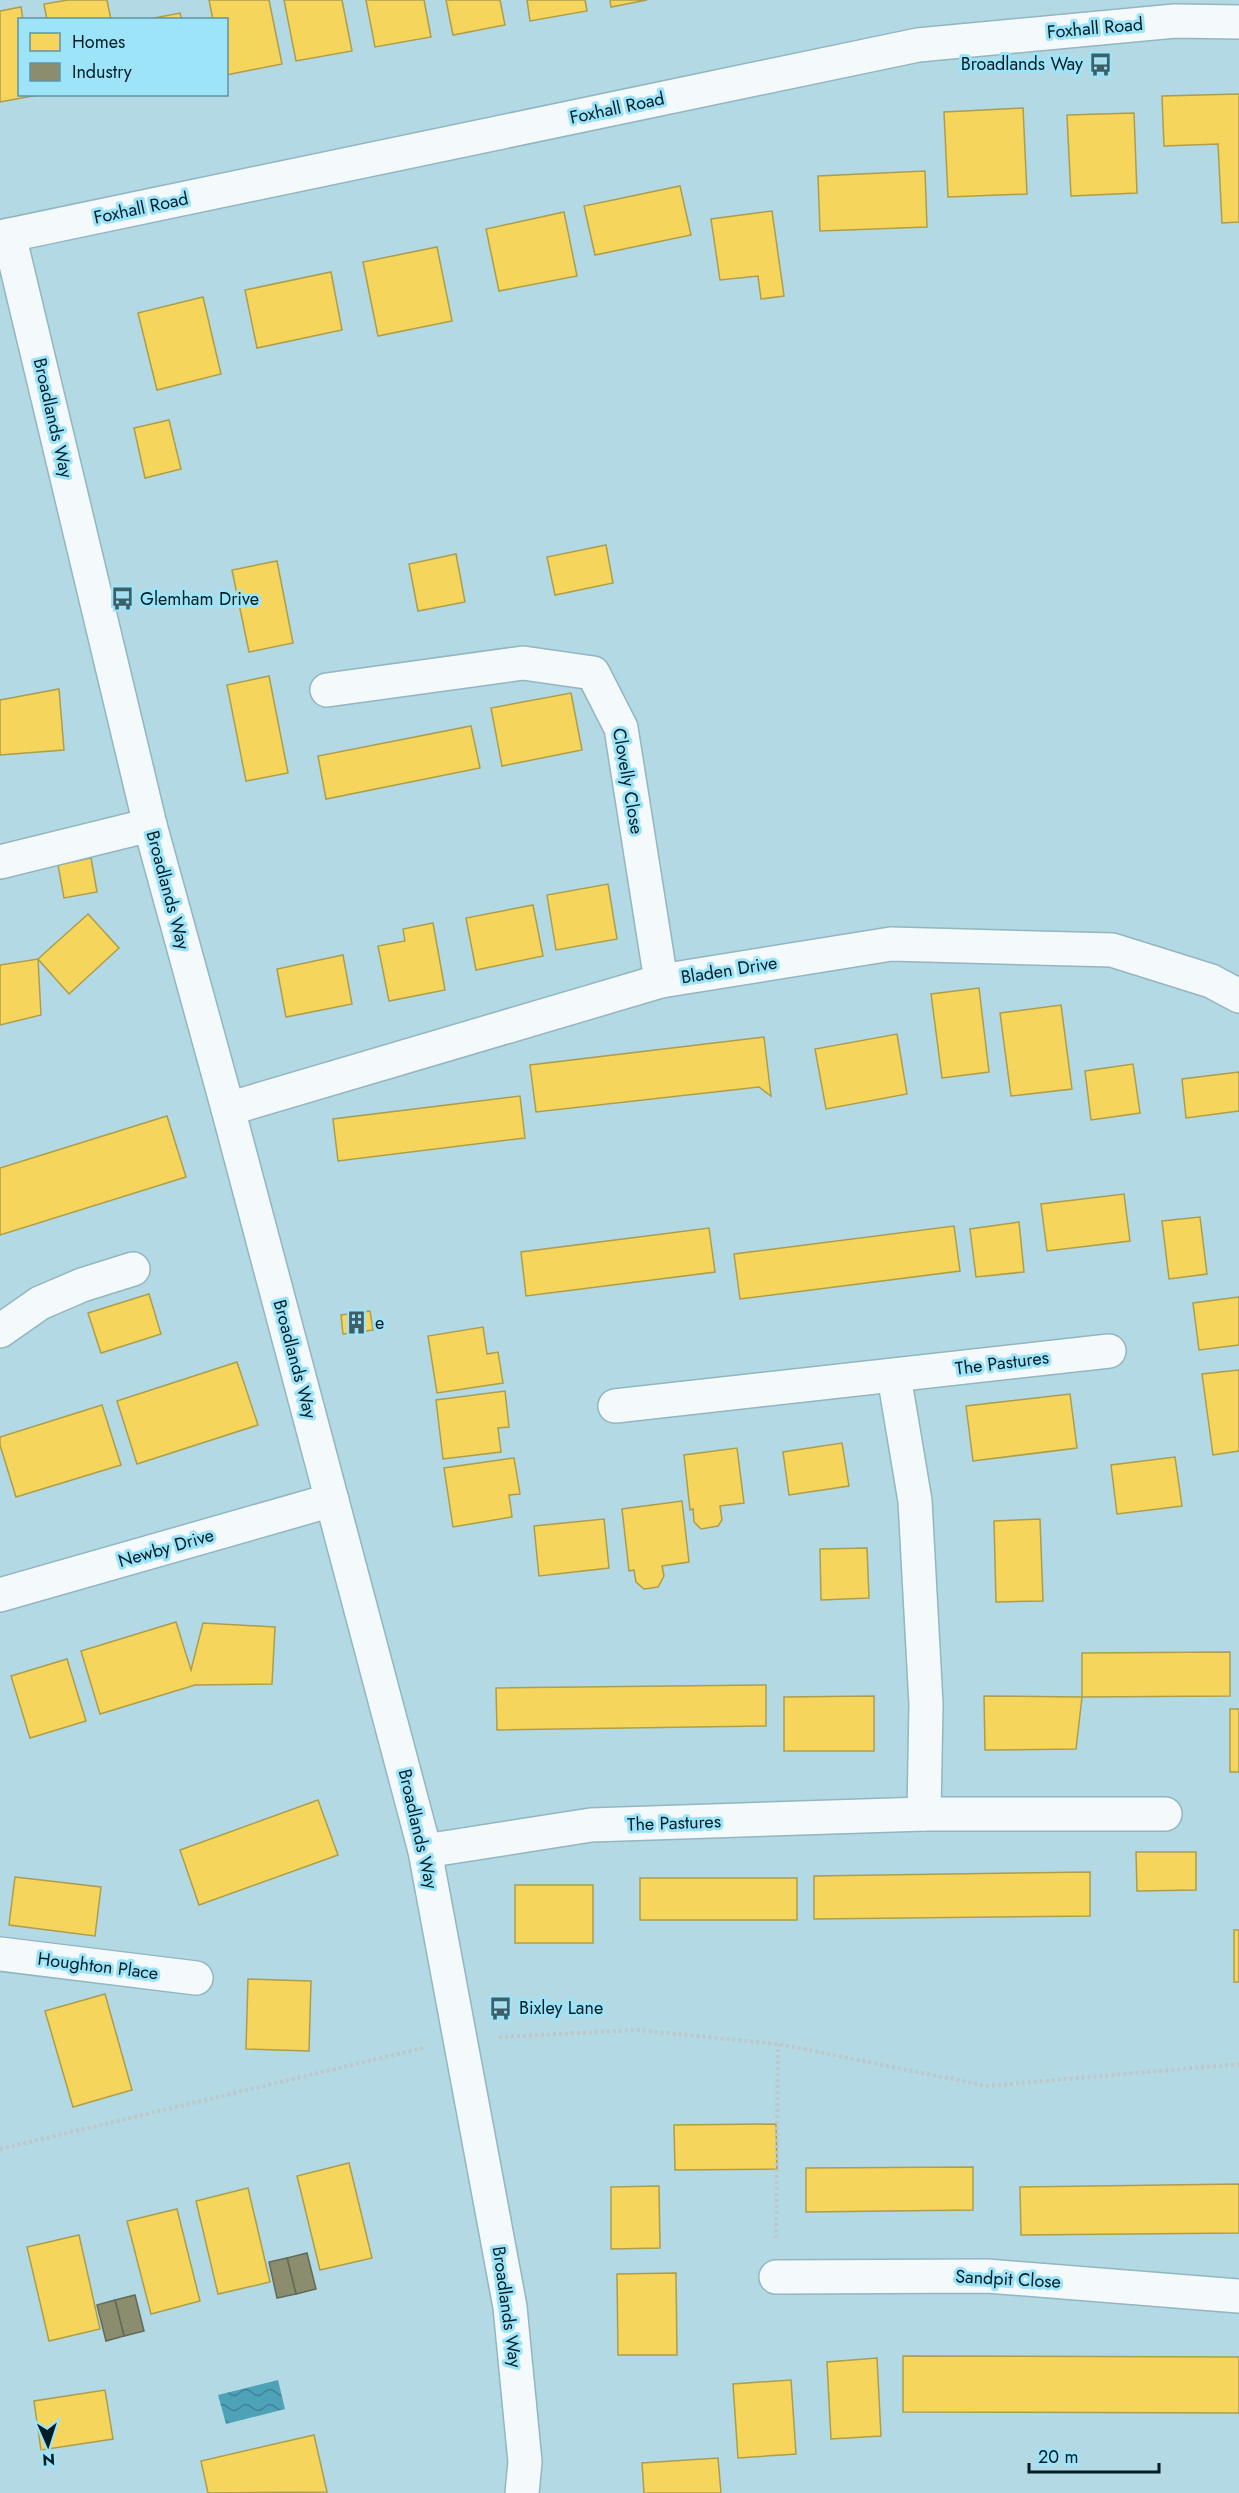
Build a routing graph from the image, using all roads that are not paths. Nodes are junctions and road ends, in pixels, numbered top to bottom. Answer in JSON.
{"nodes":[{"id":1,"x":1239,"y":22,"type":"edge"},
{"id":2,"x":4,"y":236,"type":"edge"},
{"id":3,"x":327,"y":690,"type":"dead end"},
{"id":4,"x":150,"y":825,"type":"junction"},
{"id":5,"x":0,"y":862,"type":"edge"},
{"id":6,"x":661,"y":981,"type":"junction"},
{"id":7,"x":1239,"y":996,"type":"edge"},
{"id":8,"x":228,"y":1109,"type":"junction"},
{"id":9,"x":133,"y":1269,"type":"dead end"},
{"id":10,"x":0,"y":1331,"type":"edge"},
{"id":11,"x":1109,"y":1351,"type":"dead end"},
{"id":12,"x":894,"y":1376,"type":"junction"},
{"id":13,"x":615,"y":1406,"type":"dead end"},
{"id":14,"x":332,"y":1500,"type":"junction"},
{"id":15,"x":0,"y":1595,"type":"edge"},
{"id":16,"x":924,"y":1814,"type":"junction"},
{"id":17,"x":1165,"y":1814,"type":"dead end"},
{"id":18,"x":425,"y":1851,"type":"junction"},
{"id":19,"x":0,"y":1954,"type":"edge"},
{"id":20,"x":196,"y":1978,"type":"dead end"},
{"id":21,"x":776,"y":2277,"type":"road end"},
{"id":22,"x":1239,"y":2296,"type":"edge"},
{"id":23,"x":522,"y":2493,"type":"edge"}],
"edges":[{"from":1,"to":2,"type":"street","name":"Foxhall Road"},
{"from":2,"to":4,"type":"street","name":"Broadlands Way"},
{"from":3,"to":6,"type":"street","name":"Clovelly Close"},
{"from":4,"to":5,"type":"street"},
{"from":4,"to":8,"type":"street","name":"Broadlands Way"},
{"from":6,"to":7,"type":"street","name":"Bladen Drive"},
{"from":6,"to":8,"type":"street","name":"Bladen Drive"},
{"from":8,"to":14,"type":"street","name":"Broadlands Way"},
{"from":9,"to":10,"type":"street"},
{"from":11,"to":12,"type":"street","name":"The Pastures"},
{"from":12,"to":13,"type":"street","name":"The Pastures"},
{"from":12,"to":16,"type":"street"},
{"from":14,"to":15,"type":"street","name":"Newby Drive"},
{"from":14,"to":18,"type":"street","name":"Broadlands Way"},
{"from":16,"to":17,"type":"street","name":"The Pastures"},
{"from":16,"to":18,"type":"street","name":"The Pastures"},
{"from":18,"to":23,"type":"street","name":"Broadlands Way"},
{"from":19,"to":20,"type":"street","name":"Houghton Place"},
{"from":21,"to":22,"type":"street","name":"Sandpit Close"}]}
